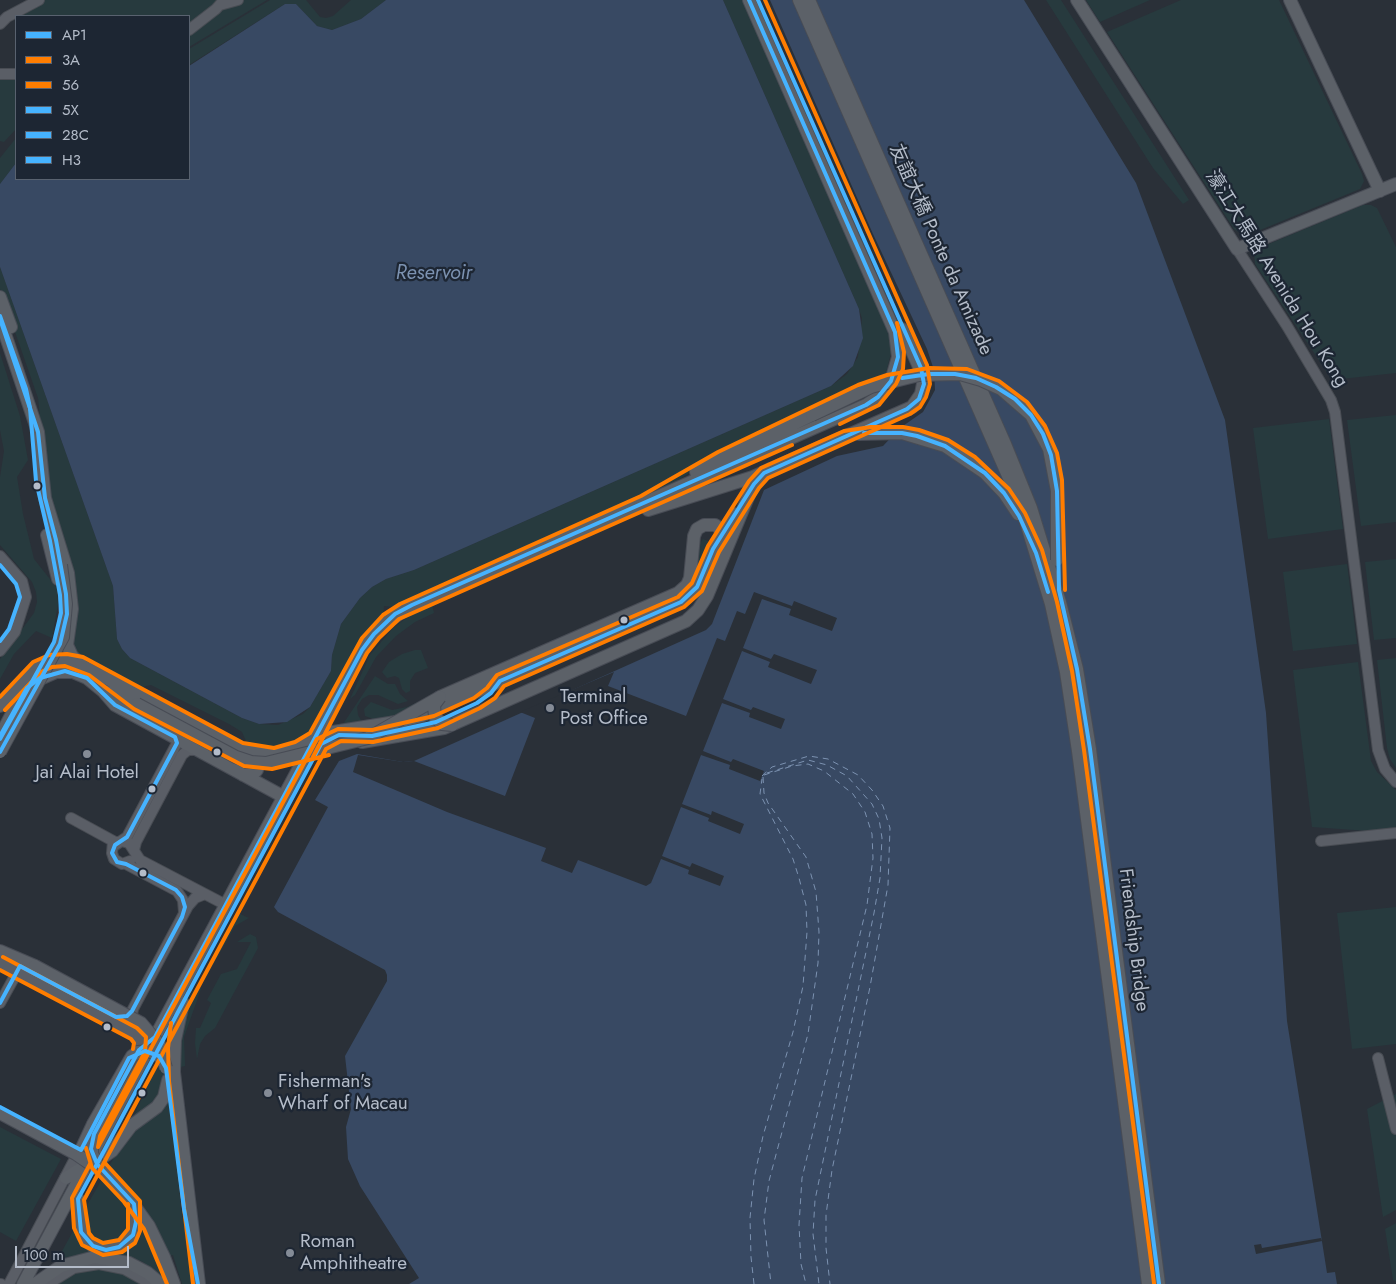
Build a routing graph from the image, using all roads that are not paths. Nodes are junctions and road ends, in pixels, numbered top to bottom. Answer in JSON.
{"nodes":[{"id":1,"x":39,"y":0,"type":"edge"},
{"id":2,"x":238,"y":0,"type":"edge"},
{"id":3,"x":749,"y":0,"type":"edge"},
{"id":4,"x":758,"y":0,"type":"edge"},
{"id":5,"x":799,"y":0,"type":"edge"},
{"id":6,"x":809,"y":0,"type":"edge"},
{"id":7,"x":1077,"y":0,"type":"edge"},
{"id":8,"x":1290,"y":0,"type":"edge"},
{"id":9,"x":222,"y":2,"type":"edge"},
{"id":10,"x":0,"y":24,"type":"edge"},
{"id":11,"x":190,"y":29,"type":"edge"},
{"id":12,"x":0,"y":74,"type":"edge"},
{"id":13,"x":15,"y":74,"type":"edge"},
{"id":14,"x":1396,"y":184,"type":"edge"},
{"id":15,"x":1380,"y":191,"type":"junction"},
{"id":16,"x":1237,"y":249,"type":"junction"},
{"id":17,"x":0,"y":296,"type":"edge"},
{"id":18,"x":0,"y":319,"type":"edge"},
{"id":19,"x":902,"y":330,"type":"junction"},
{"id":20,"x":0,"y":342,"type":"edge"},
{"id":21,"x":34,"y":432,"type":"junction"},
{"id":22,"x":845,"y":437,"type":"junction"},
{"id":23,"x":770,"y":469,"type":"junction"},
{"id":24,"x":749,"y":495,"type":"junction"},
{"id":25,"x":646,"y":506,"type":"junction"},
{"id":26,"x":723,"y":533,"type":"junction"},
{"id":27,"x":56,"y":540,"type":"junction"},
{"id":28,"x":694,"y":544,"type":"junction"},
{"id":29,"x":719,"y":550,"type":"junction"},
{"id":30,"x":1036,"y":552,"type":"junction"},
{"id":31,"x":0,"y":556,"type":"edge"},
{"id":32,"x":1060,"y":602,"type":"junction"},
{"id":33,"x":0,"y":651,"type":"edge"},
{"id":34,"x":80,"y":663,"type":"junction"},
{"id":35,"x":92,"y":669,"type":"junction"},
{"id":36,"x":31,"y":672,"type":"junction"},
{"id":37,"x":103,"y":691,"type":"junction"},
{"id":38,"x":440,"y":697,"type":"junction"},
{"id":39,"x":137,"y":704,"type":"junction"},
{"id":40,"x":0,"y":706,"type":"edge"},
{"id":41,"x":452,"y":725,"type":"junction"},
{"id":42,"x":321,"y":735,"type":"junction"},
{"id":43,"x":0,"y":736,"type":"edge"},
{"id":44,"x":175,"y":737,"type":"junction"},
{"id":45,"x":333,"y":747,"type":"junction"},
{"id":46,"x":241,"y":749,"type":"junction"},
{"id":47,"x":196,"y":750,"type":"junction"},
{"id":48,"x":0,"y":752,"type":"edge"},
{"id":49,"x":243,"y":775,"type":"junction"},
{"id":50,"x":1396,"y":782,"type":"edge"},
{"id":51,"x":284,"y":797,"type":"junction"},
{"id":52,"x":71,"y":818,"type":"dead end"},
{"id":53,"x":1396,"y":833,"type":"edge"},
{"id":54,"x":1321,"y":841,"type":"dead end"},
{"id":55,"x":117,"y":842,"type":"junction"},
{"id":56,"x":135,"y":850,"type":"junction"},
{"id":57,"x":126,"y":864,"type":"junction"},
{"id":58,"x":205,"y":894,"type":"junction"},
{"id":59,"x":226,"y":905,"type":"junction"},
{"id":60,"x":182,"y":918,"type":"junction"},
{"id":61,"x":0,"y":951,"type":"edge"},
{"id":62,"x":0,"y":956,"type":"edge"},
{"id":63,"x":0,"y":963,"type":"edge"},
{"id":64,"x":18,"y":969,"type":"junction"},
{"id":65,"x":0,"y":1003,"type":"edge"},
{"id":66,"x":183,"y":1003,"type":"junction"},
{"id":67,"x":133,"y":1010,"type":"junction"},
{"id":68,"x":134,"y":1034,"type":"junction"},
{"id":69,"x":155,"y":1037,"type":"junction"},
{"id":70,"x":139,"y":1050,"type":"junction"},
{"id":71,"x":1378,"y":1058,"type":"dead end"},
{"id":72,"x":167,"y":1074,"type":"junction"},
{"id":73,"x":0,"y":1107,"type":"edge"},
{"id":74,"x":0,"y":1113,"type":"edge"},
{"id":75,"x":0,"y":1120,"type":"edge"},
{"id":76,"x":1396,"y":1129,"type":"edge"},
{"id":77,"x":69,"y":1143,"type":"junction"},
{"id":78,"x":64,"y":1154,"type":"junction"},
{"id":79,"x":86,"y":1158,"type":"junction"},
{"id":80,"x":105,"y":1174,"type":"junction"},
{"id":81,"x":66,"y":1178,"type":"joint"},
{"id":82,"x":78,"y":1199,"type":"junction"},
{"id":83,"x":134,"y":1204,"type":"junction"},
{"id":84,"x":40,"y":1282,"type":"edge"},
{"id":85,"x":9,"y":1284,"type":"edge"},
{"id":86,"x":23,"y":1284,"type":"edge"},
{"id":87,"x":151,"y":1284,"type":"edge"},
{"id":88,"x":161,"y":1284,"type":"edge"},
{"id":89,"x":174,"y":1284,"type":"edge"},
{"id":90,"x":199,"y":1284,"type":"edge"},
{"id":91,"x":1148,"y":1284,"type":"edge"},
{"id":92,"x":1159,"y":1284,"type":"edge"}],
"edges":[{"from":1,"to":10,"type":"street"},
{"from":2,"to":9,"type":"street"},
{"from":3,"to":25,"type":"main road"},
{"from":4,"to":19,"type":"main road"},
{"from":5,"to":30,"type":"main road","name":"友誼大橋 Ponte da Amizade"},
{"from":6,"to":32,"type":"main road","name":"友誼大橋 Ponte da Amizade"},
{"from":7,"to":16,"type":"main road","name":"濠江大馬路 Avenida Hou Kong"},
{"from":8,"to":15,"type":"main road"},
{"from":9,"to":11,"type":"street"},
{"from":12,"to":13,"type":"street"},
{"from":14,"to":15,"type":"main road"},
{"from":15,"to":16,"type":"main road"},
{"from":16,"to":50,"type":"street","name":"濠江大馬路 Avenida Hou Kong"},
{"from":17,"to":21,"type":"main road"},
{"from":18,"to":21,"type":"main road"},
{"from":19,"to":22,"type":"main road"},
{"from":19,"to":25,"type":"main road"},
{"from":20,"to":21,"type":"main road"},
{"from":21,"to":27,"type":"main road"},
{"from":21,"to":36,"type":"main road"},
{"from":22,"to":23,"type":"main road"},
{"from":22,"to":30,"type":"main road"},
{"from":23,"to":24,"type":"main road"},
{"from":23,"to":25,"type":"main road"},
{"from":24,"to":26,"type":"main road"},
{"from":24,"to":29,"type":"main road"},
{"from":25,"to":32,"type":"main road","bridge":true},
{"from":25,"to":42,"type":"main road"},
{"from":26,"to":28,"type":"main road"},
{"from":26,"to":29,"type":"main road"},
{"from":27,"to":34,"type":"main road"},
{"from":27,"to":48,"type":"main road","bridge":true},
{"from":28,"to":29,"type":"main road"},
{"from":28,"to":38,"type":"main road"},
{"from":29,"to":41,"type":"main road"},
{"from":29,"to":42,"type":"main road"},
{"from":30,"to":91,"type":"main road","name":"Friendship Bridge"},
{"from":31,"to":33,"type":"street"},
{"from":32,"to":92,"type":"main road","name":"Friendship Bridge"},
{"from":34,"to":35,"type":"main road"},
{"from":34,"to":36,"type":"main road"},
{"from":35,"to":39,"type":"main road"},
{"from":35,"to":46,"type":"main road"},
{"from":36,"to":40,"type":"main road"},
{"from":37,"to":39,"type":"main road"},
{"from":37,"to":43,"type":"main road"},
{"from":37,"to":44,"type":"main road"},
{"from":38,"to":41,"type":"main road","bridge":true},
{"from":38,"to":45,"type":"main road","bridge":true},
{"from":39,"to":45,"type":"main road","bridge":true},
{"from":41,"to":45,"type":"main road","bridge":true},
{"from":42,"to":46,"type":"main road"},
{"from":42,"to":51,"type":"main road"},
{"from":42,"to":66,"type":"main road"},
{"from":44,"to":47,"type":"main road"},
{"from":44,"to":55,"type":"street"},
{"from":46,"to":49,"type":"main road"},
{"from":47,"to":49,"type":"main road"},
{"from":47,"to":56,"type":"street"},
{"from":49,"to":51,"type":"main road"},
{"from":51,"to":59,"type":"main road"},
{"from":52,"to":55,"type":"street"},
{"from":53,"to":54,"type":"street"},
{"from":55,"to":56,"type":"street"},
{"from":55,"to":57,"type":"street"},
{"from":56,"to":57,"type":"street"},
{"from":56,"to":58,"type":"street"},
{"from":57,"to":60,"type":"street"},
{"from":58,"to":59,"type":"street"},
{"from":58,"to":60,"type":"street"},
{"from":59,"to":69,"type":"main road"},
{"from":60,"to":67,"type":"street"},
{"from":61,"to":72,"type":"main road","bridge":true},
{"from":62,"to":64,"type":"street"},
{"from":63,"to":64,"type":"street"},
{"from":64,"to":65,"type":"street"},
{"from":64,"to":67,"type":"street"},
{"from":64,"to":68,"type":"street"},
{"from":66,"to":79,"type":"main road"},
{"from":66,"to":90,"type":"main road"},
{"from":67,"to":68,"type":"street"},
{"from":68,"to":70,"type":"street"},
{"from":69,"to":70,"type":"main road"},
{"from":69,"to":79,"type":"main road"},
{"from":70,"to":80,"type":"main road","bridge":true},
{"from":71,"to":76,"type":"street"},
{"from":72,"to":79,"type":"main road"},
{"from":72,"to":79,"type":"main road","bridge":true},
{"from":72,"to":90,"type":"main road"},
{"from":73,"to":77,"type":"street"},
{"from":74,"to":80,"type":"main road","bridge":true},
{"from":75,"to":78,"type":"street"},
{"from":77,"to":78,"type":"street"},
{"from":77,"to":79,"type":"street"},
{"from":78,"to":79,"type":"street"},
{"from":79,"to":81,"type":"main road"},
{"from":79,"to":82,"type":"main road"},
{"from":79,"to":86,"type":"main road"},
{"from":80,"to":83,"type":"main road"},
{"from":81,"to":85,"type":"street"},
{"from":82,"to":83,"type":"main road"},
{"from":82,"to":84,"type":"main road"},
{"from":83,"to":89,"type":"main road"},
{"from":84,"to":87,"type":"street"},
{"from":84,"to":88,"type":"main road"}]}
